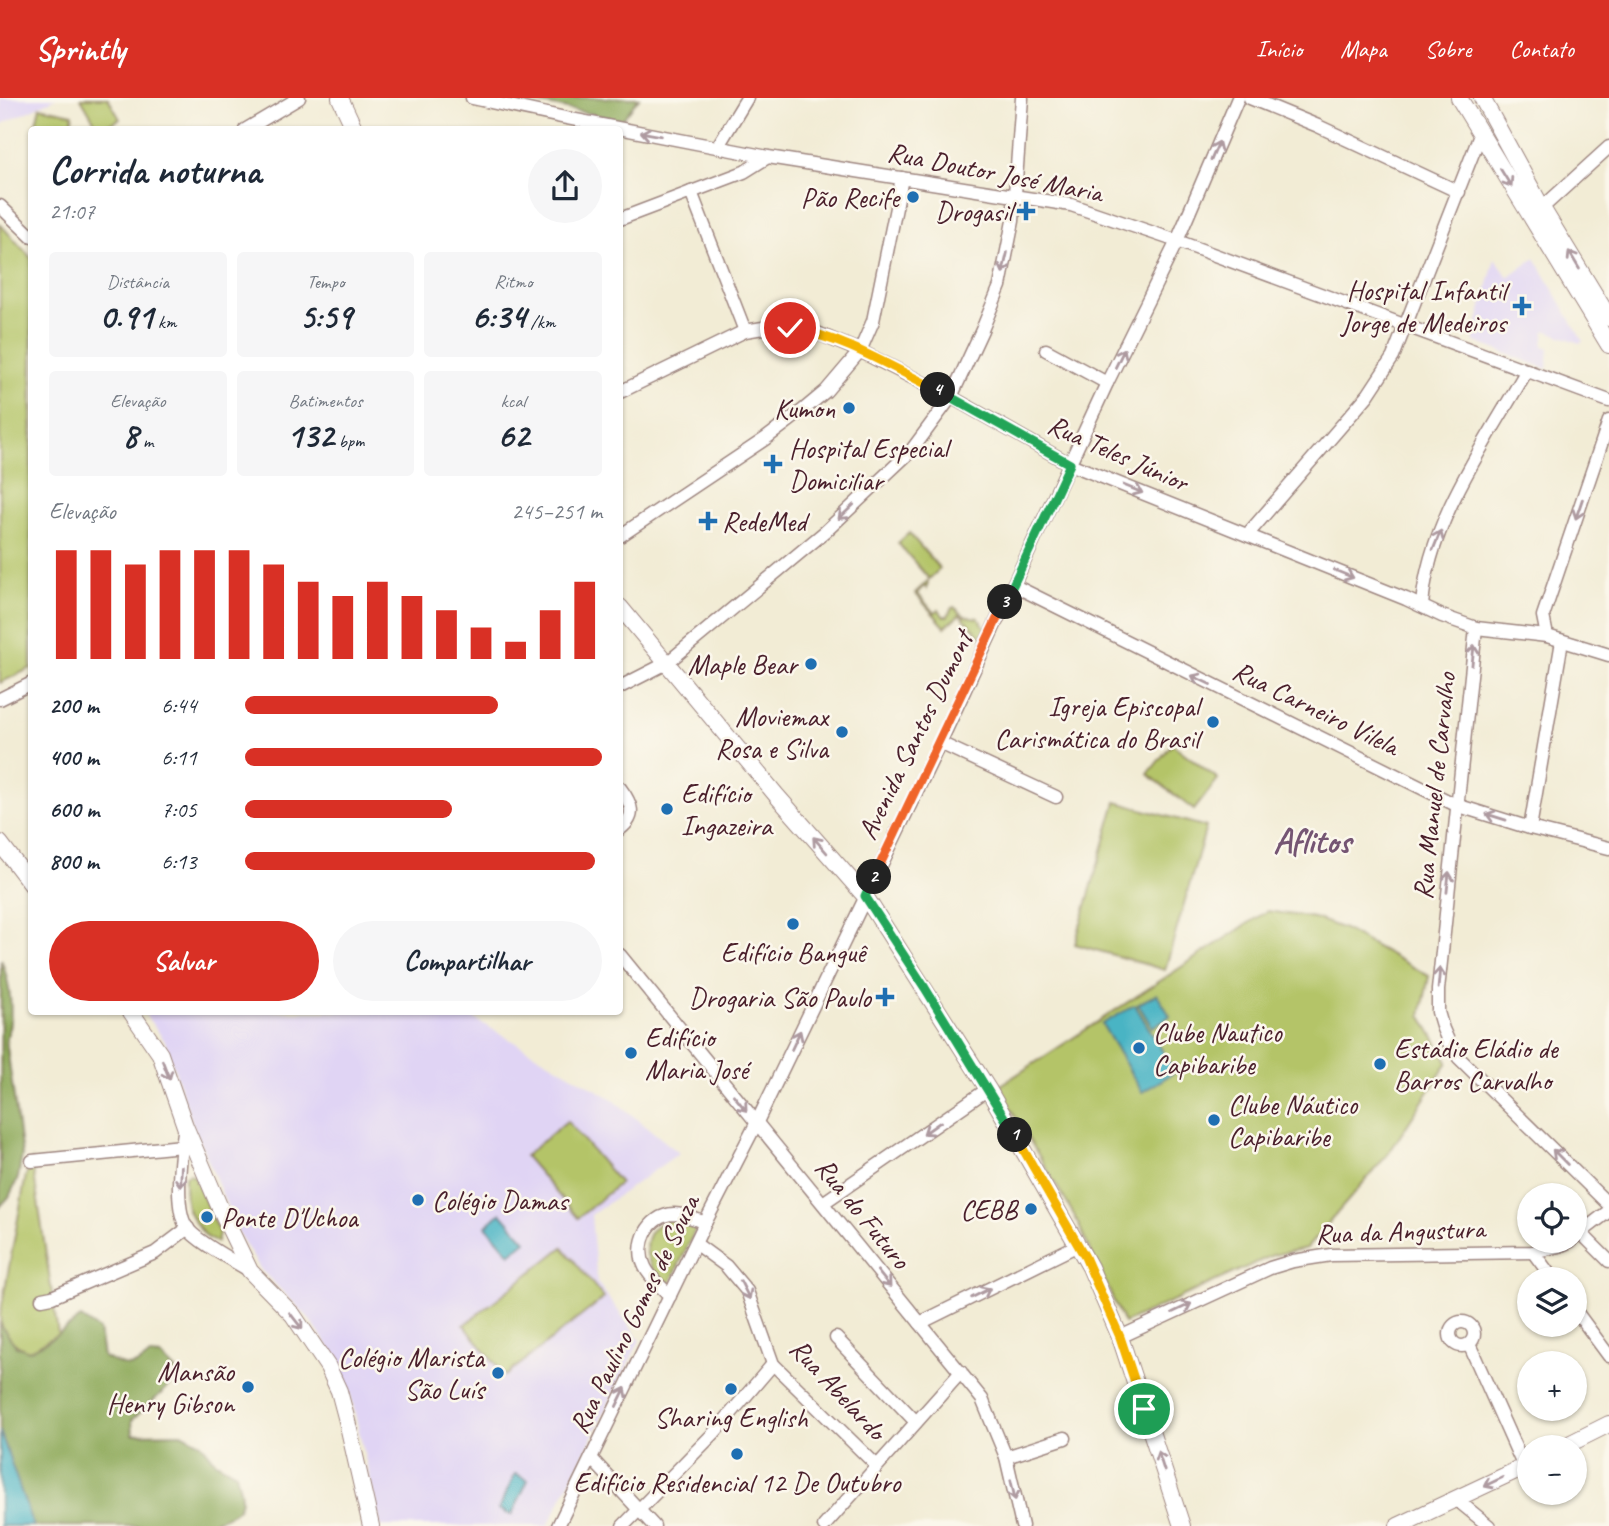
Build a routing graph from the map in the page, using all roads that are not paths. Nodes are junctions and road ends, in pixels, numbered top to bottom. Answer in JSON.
{"nodes":[{"id":1,"x":299,"y":98,"type":"edge"},
{"id":2,"x":340,"y":98,"type":"edge"},
{"id":3,"x":472,"y":98,"type":"edge"},
{"id":4,"x":747,"y":98,"type":"edge"},
{"id":5,"x":1022,"y":98,"type":"edge"},
{"id":6,"x":1238,"y":98,"type":"edge"},
{"id":7,"x":1250,"y":98,"type":"edge"},
{"id":8,"x":1459,"y":98,"type":"edge"},
{"id":9,"x":1484,"y":99,"type":"edge"},
{"id":10,"x":252,"y":126,"type":"edge"},
{"id":11,"x":353,"y":126,"type":"edge"},
{"id":12,"x":610,"y":126,"type":"edge"},
{"id":13,"x":623,"y":128,"type":"edge"},
{"id":14,"x":1480,"y":135,"type":"junction"},
{"id":15,"x":718,"y":146,"type":"junction"},
{"id":16,"x":1609,"y":148,"type":"edge"},
{"id":17,"x":751,"y":152,"type":"junction"},
{"id":18,"x":768,"y":157,"type":"junction"},
{"id":19,"x":753,"y":167,"type":"junction"},
{"id":20,"x":902,"y":178,"type":"junction"},
{"id":21,"x":691,"y":192,"type":"junction"},
{"id":22,"x":1459,"y":192,"type":"junction"},
{"id":23,"x":1016,"y":196,"type":"junction"},
{"id":24,"x":0,"y":206,"type":"edge"},
{"id":25,"x":1542,"y":208,"type":"junction"},
{"id":26,"x":623,"y":218,"type":"edge"},
{"id":27,"x":28,"y":233,"type":"edge"},
{"id":28,"x":1177,"y":241,"type":"junction"},
{"id":29,"x":1609,"y":318,"type":"edge"},
{"id":30,"x":1407,"y":325,"type":"junction"},
{"id":31,"x":744,"y":331,"type":"junction"},
{"id":32,"x":1609,"y":345,"type":"edge"},
{"id":33,"x":1046,"y":350,"type":"dead end"},
{"id":34,"x":860,"y":351,"type":"junction"},
{"id":35,"x":1527,"y":370,"type":"junction"},
{"id":36,"x":1107,"y":383,"type":"junction"},
{"id":37,"x":623,"y":392,"type":"edge"},
{"id":38,"x":951,"y":397,"type":"junction"},
{"id":39,"x":1609,"y":401,"type":"edge"},
{"id":40,"x":1609,"y":421,"type":"edge"},
{"id":41,"x":1070,"y":464,"type":"junction"},
{"id":42,"x":623,"y":534,"type":"edge"},
{"id":43,"x":1247,"y":535,"type":"junction"},
{"id":44,"x":1424,"y":584,"type":"junction"},
{"id":45,"x":1013,"y":585,"type":"junction"},
{"id":46,"x":1405,"y":599,"type":"junction"},
{"id":47,"x":1422,"y":606,"type":"junction"},
{"id":48,"x":623,"y":611,"type":"edge"},
{"id":49,"x":1544,"y":616,"type":"junction"},
{"id":50,"x":1476,"y":628,"type":"junction"},
{"id":51,"x":1528,"y":633,"type":"junction"},
{"id":52,"x":1547,"y":636,"type":"junction"},
{"id":53,"x":1562,"y":641,"type":"junction"},
{"id":54,"x":1609,"y":655,"type":"edge"},
{"id":55,"x":667,"y":663,"type":"junction"},
{"id":56,"x":28,"y":685,"type":"edge"},
{"id":57,"x":623,"y":685,"type":"edge"},
{"id":58,"x":0,"y":699,"type":"edge"},
{"id":59,"x":940,"y":743,"type":"junction"},
{"id":60,"x":623,"y":792,"type":"edge"},
{"id":61,"x":1056,"y":797,"type":"dead end"},
{"id":62,"x":1456,"y":805,"type":"junction"},
{"id":63,"x":623,"y":826,"type":"edge"},
{"id":64,"x":1530,"y":828,"type":"junction"},
{"id":65,"x":0,"y":844,"type":"edge"},
{"id":66,"x":1609,"y":848,"type":"edge"},
{"id":67,"x":28,"y":881,"type":"edge"},
{"id":68,"x":865,"y":896,"type":"junction"},
{"id":69,"x":623,"y":959,"type":"edge"},
{"id":70,"x":133,"y":1015,"type":"edge"},
{"id":71,"x":988,"y":1089,"type":"junction"},
{"id":72,"x":756,"y":1124,"type":"junction"},
{"id":73,"x":185,"y":1126,"type":"junction"},
{"id":74,"x":182,"y":1146,"type":"junction"},
{"id":75,"x":32,"y":1161,"type":"dead end"},
{"id":76,"x":823,"y":1203,"type":"junction"},
{"id":77,"x":1609,"y":1205,"type":"edge"},
{"id":78,"x":1609,"y":1211,"type":"edge"},
{"id":79,"x":705,"y":1223,"type":"junction"},
{"id":80,"x":188,"y":1228,"type":"junction"},
{"id":81,"x":1587,"y":1228,"type":"edge"},
{"id":82,"x":696,"y":1244,"type":"junction"},
{"id":83,"x":1078,"y":1244,"type":"junction"},
{"id":84,"x":1587,"y":1245,"type":"edge"},
{"id":85,"x":1517,"y":1252,"type":"edge"},
{"id":86,"x":1609,"y":1261,"type":"edge"},
{"id":87,"x":250,"y":1271,"type":"junction"},
{"id":88,"x":670,"y":1296,"type":"junction"},
{"id":89,"x":42,"y":1299,"type":"dead end"},
{"id":90,"x":920,"y":1323,"type":"junction"},
{"id":91,"x":1587,"y":1326,"type":"edge"},
{"id":92,"x":1120,"y":1337,"type":"junction"},
{"id":93,"x":836,"y":1338,"type":"dead end"},
{"id":94,"x":1469,"y":1344,"type":"dead end"},
{"id":95,"x":1609,"y":1356,"type":"edge"},
{"id":96,"x":773,"y":1364,"type":"junction"},
{"id":97,"x":961,"y":1372,"type":"junction"},
{"id":98,"x":916,"y":1422,"type":"junction"},
{"id":99,"x":1609,"y":1424,"type":"edge"},
{"id":100,"x":1587,"y":1435,"type":"edge"},
{"id":101,"x":1065,"y":1438,"type":"dead end"},
{"id":102,"x":1517,"y":1445,"type":"edge"},
{"id":103,"x":1006,"y":1457,"type":"junction"},
{"id":104,"x":591,"y":1458,"type":"junction"},
{"id":105,"x":877,"y":1466,"type":"junction"},
{"id":106,"x":1517,"y":1471,"type":"edge"},
{"id":107,"x":1457,"y":1500,"type":"junction"},
{"id":108,"x":639,"y":1510,"type":"junction"},
{"id":109,"x":371,"y":1526,"type":"edge"},
{"id":110,"x":558,"y":1526,"type":"edge"},
{"id":111,"x":623,"y":1526,"type":"edge"},
{"id":112,"x":653,"y":1526,"type":"edge"},
{"id":113,"x":824,"y":1526,"type":"edge"},
{"id":114,"x":1022,"y":1526,"type":"edge"},
{"id":115,"x":1182,"y":1526,"type":"edge"},
{"id":116,"x":1398,"y":1526,"type":"edge"},
{"id":117,"x":1489,"y":1526,"type":"edge"}],
"edges":[{"from":1,"to":10,"type":"street"},
{"from":2,"to":11,"type":"main road"},
{"from":12,"to":3,"type":"street","name":"Rua Doutor José Maria","one_way":true},
{"from":4,"to":15,"type":"street"},
{"from":5,"to":23,"type":"street"},
{"from":28,"to":6,"type":"street","name":"Avenida Santos Dumont","one_way":true},
{"from":7,"to":22,"type":"street"},
{"from":8,"to":14,"type":"main road"},
{"from":9,"to":25,"type":"main road"},
{"from":15,"to":13,"type":"street","name":"Rua Doutor José Maria","one_way":true},
{"from":14,"to":22,"type":"street"},
{"from":14,"to":32,"type":"main road","one_way":true},
{"from":15,"to":17,"type":"street","name":"Rua Doutor José Maria"},
{"from":16,"to":25,"type":"street"},
{"from":17,"to":18,"type":"street","name":"Rua Doutor José Maria"},
{"from":17,"to":19,"type":"street"},
{"from":18,"to":19,"type":"street"},
{"from":18,"to":20,"type":"street","name":"Rua Doutor José Maria"},
{"from":19,"to":21,"type":"street"},
{"from":20,"to":23,"type":"street","name":"Rua Doutor José Maria"},
{"from":20,"to":34,"type":"street"},
{"from":21,"to":26,"type":"street"},
{"from":21,"to":31,"type":"street"},
{"from":22,"to":30,"type":"street"},
{"from":23,"to":28,"type":"street","name":"Rua Doutor José Maria"},
{"from":23,"to":38,"type":"street","one_way":true},
{"from":24,"to":27,"type":"street"},
{"from":29,"to":25,"type":"main road","one_way":true},
{"from":28,"to":30,"type":"street","name":"Rua Doutor José Maria"},
{"from":36,"to":28,"type":"street","name":"Avenida Santos Dumont","one_way":true},
{"from":30,"to":35,"type":"street","name":"Rua Doutor José Maria"},
{"from":30,"to":43,"type":"street"},
{"from":31,"to":34,"type":"street","name":"Rua Teles Júnior"},
{"from":31,"to":37,"type":"street"},
{"from":33,"to":36,"type":"street"},
{"from":34,"to":38,"type":"street","name":"Rua Teles Júnior"},
{"from":34,"to":42,"type":"street"},
{"from":35,"to":39,"type":"street","name":"Rua Doutor José Maria"},
{"from":44,"to":35,"type":"street","one_way":true},
{"from":36,"to":41,"type":"street","name":"Avenida Santos Dumont"},
{"from":38,"to":41,"type":"street","name":"Rua Teles Júnior"},
{"from":38,"to":55,"type":"street","one_way":true},
{"from":40,"to":49,"type":"street","one_way":true},
{"from":41,"to":43,"type":"street","name":"Rua Teles Júnior","one_way":true},
{"from":41,"to":45,"type":"street","name":"Avenida Santos Dumont"},
{"from":43,"to":46,"type":"street","name":"Rua Teles Júnior","one_way":true},
{"from":44,"to":46,"type":"street"},
{"from":44,"to":47,"type":"street"},
{"from":45,"to":59,"type":"street","name":"Avenida Santos Dumont"},
{"from":62,"to":45,"type":"street","name":"Rua Carneiro Vilela","one_way":true},
{"from":46,"to":47,"type":"street","name":"Rua Teles Júnior"},
{"from":47,"to":50,"type":"street","name":"Rua Teles Júnior"},
{"from":48,"to":55,"type":"main road"},
{"from":49,"to":51,"type":"street"},
{"from":49,"to":52,"type":"street"},
{"from":50,"to":51,"type":"street","name":"Rua Teles Júnior"},
{"from":62,"to":50,"type":"street","name":"Rua Manuel de Carvalho","one_way":true},
{"from":51,"to":52,"type":"street","name":"Rua Teles Júnior"},
{"from":52,"to":53,"type":"street","name":"Rua Teles Júnior"},
{"from":53,"to":54,"type":"street","name":"Rua Teles Júnior"},
{"from":53,"to":64,"type":"street"},
{"from":55,"to":57,"type":"street"},
{"from":68,"to":55,"type":"main road","one_way":true},
{"from":56,"to":58,"type":"street"},
{"from":59,"to":61,"type":"street"},
{"from":59,"to":68,"type":"street","name":"Avenida Santos Dumont"},
{"from":60,"to":63,"type":"street"},
{"from":64,"to":62,"type":"street","name":"Rua Carneiro Vilela","one_way":true},
{"from":77,"to":62,"type":"street","name":"Rua Manuel de Carvalho","one_way":true},
{"from":64,"to":66,"type":"street","name":"Rua Carneiro Vilela"},
{"from":65,"to":67,"type":"main road"},
{"from":68,"to":71,"type":"main road"},
{"from":72,"to":68,"type":"street","name":"Avenida Santos Dumont","one_way":true},
{"from":69,"to":72,"type":"street","name":"Rua do Futuro","one_way":true},
{"from":70,"to":73,"type":"main road","one_way":true},
{"from":71,"to":76,"type":"street","one_way":true},
{"from":71,"to":83,"type":"main road"},
{"from":72,"to":76,"type":"street","name":"Rua do Futuro"},
{"from":72,"to":79,"type":"street","name":"Rua Paulino Gomes de Souza"},
{"from":73,"to":74,"type":"street"},
{"from":73,"to":87,"type":"main road"},
{"from":74,"to":75,"type":"street"},
{"from":74,"to":80,"type":"street","one_way":true},
{"from":76,"to":90,"type":"street","name":"Rua do Futuro","one_way":true},
{"from":78,"to":81,"type":"street","name":"Rua da Angustura"},
{"from":79,"to":82,"type":"street","name":"Rua Paulino Gomes de Souza"},
{"from":79,"to":88,"type":"street"},
{"from":80,"to":87,"type":"street"},
{"from":80,"to":89,"type":"street"},
{"from":82,"to":88,"type":"street","name":"Rua Paulino Gomes de Souza"},
{"from":82,"to":96,"type":"street","name":"Rua Abelardo","one_way":true},
{"from":90,"to":83,"type":"street","one_way":true},
{"from":83,"to":92,"type":"main road"},
{"from":84,"to":86,"type":"street"},
{"from":92,"to":85,"type":"street","name":"Rua da Angustura","one_way":true},
{"from":87,"to":109,"type":"main road","one_way":true},
{"from":104,"to":88,"type":"street","name":"Rua Paulino Gomes de Souza","one_way":true},
{"from":90,"to":97,"type":"street","name":"Rua do Futuro"},
{"from":91,"to":95,"type":"street"},
{"from":115,"to":92,"type":"main road","one_way":true},
{"from":93,"to":98,"type":"street"},
{"from":94,"to":102,"type":"street"},
{"from":96,"to":105,"type":"street","name":"Rua Abelardo"},
{"from":96,"to":108,"type":"street"},
{"from":97,"to":98,"type":"street"},
{"from":97,"to":103,"type":"street","name":"Rua do Futuro"},
{"from":98,"to":105,"type":"street"},
{"from":99,"to":100,"type":"main road"},
{"from":101,"to":103,"type":"street"},
{"from":103,"to":114,"type":"street","name":"Rua do Futuro","one_way":true},
{"from":104,"to":108,"type":"street"},
{"from":104,"to":110,"type":"street","name":"Rua Paulino Gomes de Souza"},
{"from":105,"to":113,"type":"street"},
{"from":106,"to":107,"type":"main road","one_way":true},
{"from":107,"to":116,"type":"main road"},
{"from":107,"to":117,"type":"street"},
{"from":108,"to":111,"type":"street"},
{"from":108,"to":112,"type":"street"}]}
